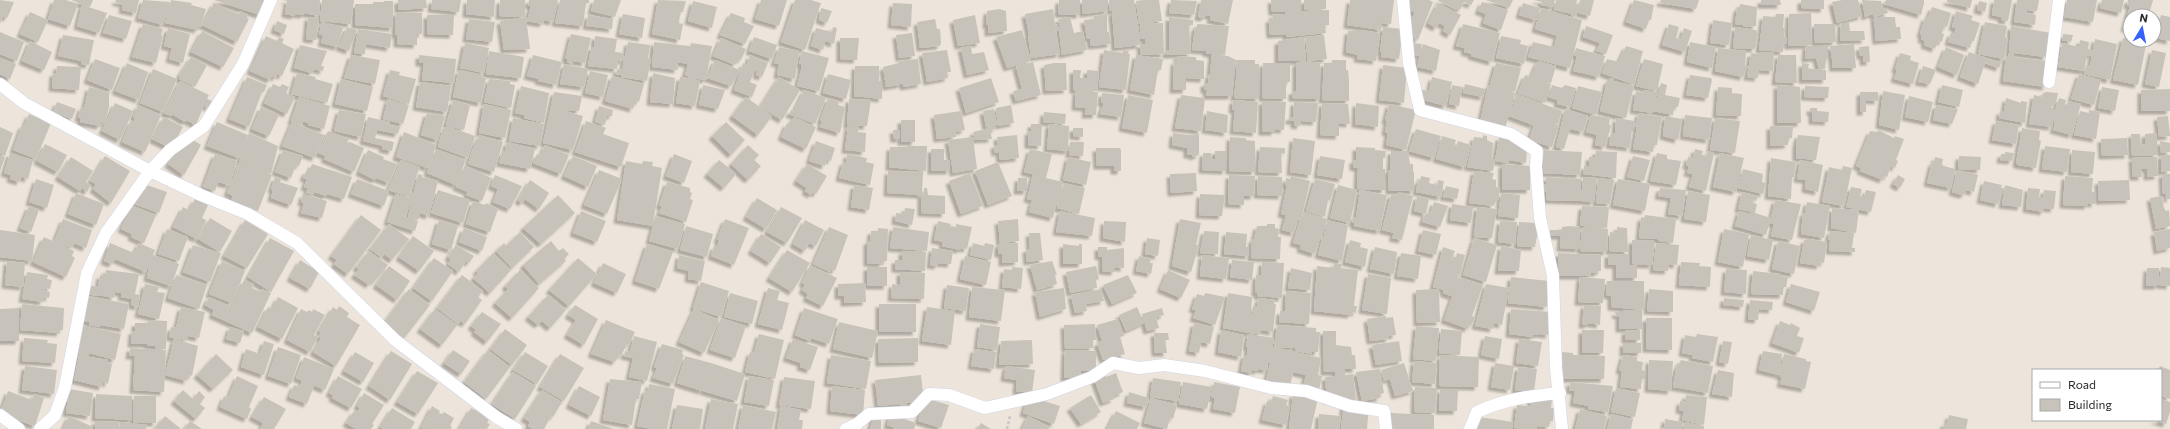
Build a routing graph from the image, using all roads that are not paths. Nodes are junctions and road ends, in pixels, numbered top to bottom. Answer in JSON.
{"nodes":[{"id":1,"x":1403,"y":0,"type":"edge"},
{"id":2,"x":2059,"y":0,"type":"edge"},
{"id":3,"x":269,"y":2,"type":"edge"},
{"id":4,"x":2049,"y":82,"type":"dead end"},
{"id":5,"x":0,"y":84,"type":"edge"},
{"id":6,"x":150,"y":171,"type":"junction"},
{"id":7,"x":1560,"y":393,"type":"junction"},
{"id":8,"x":0,"y":415,"type":"edge"},
{"id":9,"x":512,"y":428,"type":"edge"},
{"id":10,"x":19,"y":429,"type":"edge"},
{"id":11,"x":40,"y":429,"type":"edge"},
{"id":12,"x":846,"y":429,"type":"edge"},
{"id":13,"x":1386,"y":429,"type":"edge"},
{"id":14,"x":1470,"y":429,"type":"edge"},
{"id":15,"x":1562,"y":429,"type":"edge"}],
"edges":[{"from":1,"to":7,"type":"street"},
{"from":2,"to":4,"type":"street"},
{"from":3,"to":6,"type":"street"},
{"from":5,"to":6,"type":"street"},
{"from":6,"to":9,"type":"street"},
{"from":6,"to":11,"type":"street"},
{"from":7,"to":14,"type":"street"},
{"from":7,"to":15,"type":"street"},
{"from":8,"to":10,"type":"street"},
{"from":12,"to":13,"type":"street"}]}
